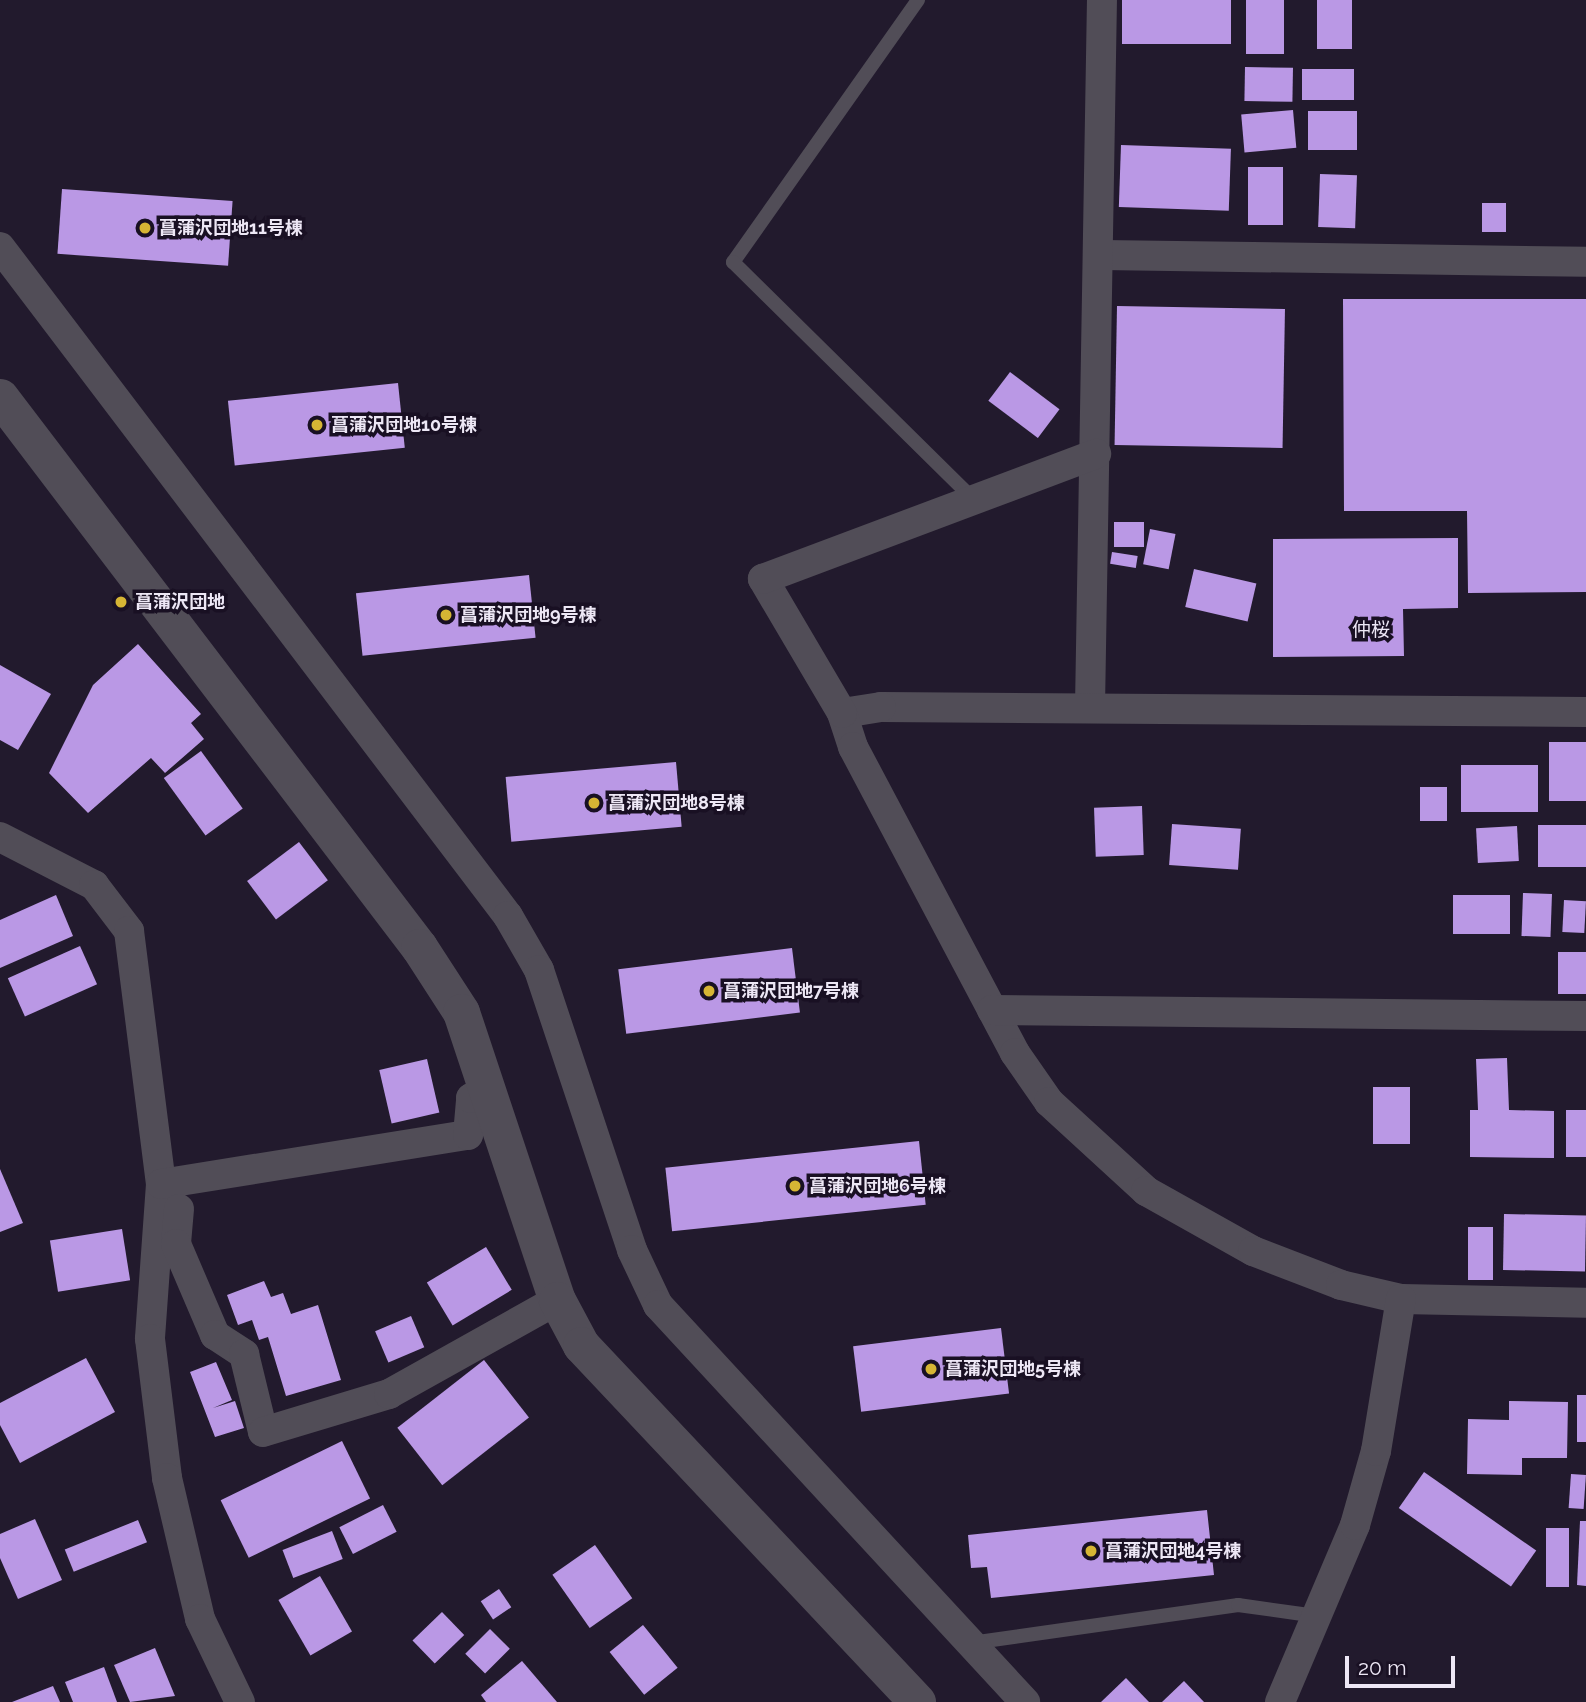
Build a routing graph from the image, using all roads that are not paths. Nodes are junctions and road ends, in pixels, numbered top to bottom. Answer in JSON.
{"nodes":[{"id":1,"x":918,"y":0,"type":"edge"},
{"id":2,"x":1102,"y":0,"type":"edge"},
{"id":3,"x":0,"y":247,"type":"edge"},
{"id":4,"x":1101,"y":256,"type":"junction"},
{"id":5,"x":1586,"y":262,"type":"edge"},
{"id":6,"x":0,"y":397,"type":"edge"},
{"id":7,"x":1096,"y":454,"type":"junction"},
{"id":8,"x":972,"y":498,"type":"junction"},
{"id":9,"x":1090,"y":707,"type":"junction"},
{"id":10,"x":1586,"y":712,"type":"edge"},
{"id":11,"x":842,"y":713,"type":"junction"},
{"id":12,"x":0,"y":837,"type":"edge"},
{"id":13,"x":992,"y":1010,"type":"junction"},
{"id":14,"x":1586,"y":1016,"type":"edge"},
{"id":15,"x":490,"y":1088,"type":"junction"},
{"id":16,"x":171,"y":1183,"type":"junction"},
{"id":17,"x":1401,"y":1299,"type":"junction"},
{"id":18,"x":557,"y":1300,"type":"junction"},
{"id":19,"x":1586,"y":1303,"type":"edge"},
{"id":20,"x":1316,"y":1616,"type":"junction"},
{"id":21,"x":971,"y":1643,"type":"junction"},
{"id":22,"x":240,"y":1702,"type":"edge"},
{"id":23,"x":917,"y":1702,"type":"edge"},
{"id":24,"x":1025,"y":1702,"type":"edge"},
{"id":25,"x":1280,"y":1702,"type":"edge"}],
"edges":[{"from":1,"to":8,"type":"lane"},
{"from":2,"to":4,"type":"street"},
{"from":3,"to":21,"type":"street"},
{"from":4,"to":5,"type":"street"},
{"from":4,"to":7,"type":"street"},
{"from":6,"to":15,"type":"street"},
{"from":7,"to":8,"type":"street"},
{"from":7,"to":9,"type":"street"},
{"from":8,"to":11,"type":"street"},
{"from":9,"to":10,"type":"street"},
{"from":9,"to":11,"type":"street"},
{"from":11,"to":13,"type":"street"},
{"from":12,"to":16,"type":"street"},
{"from":13,"to":14,"type":"street"},
{"from":13,"to":17,"type":"street"},
{"from":15,"to":16,"type":"street"},
{"from":15,"to":18,"type":"street"},
{"from":16,"to":18,"type":"street"},
{"from":16,"to":22,"type":"street"},
{"from":17,"to":19,"type":"street"},
{"from":17,"to":20,"type":"street"},
{"from":18,"to":23,"type":"street"},
{"from":20,"to":21,"type":"lane"},
{"from":20,"to":25,"type":"street"},
{"from":21,"to":24,"type":"street"}]}
